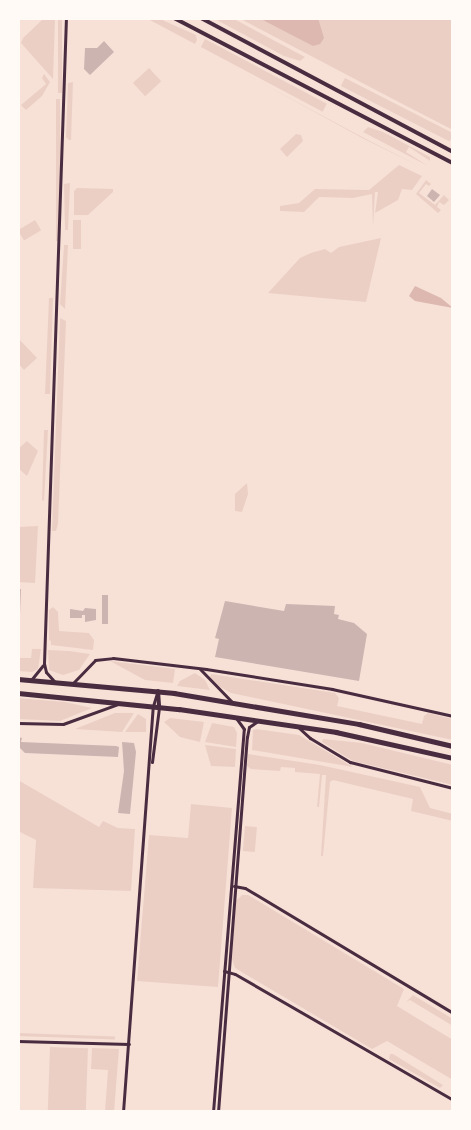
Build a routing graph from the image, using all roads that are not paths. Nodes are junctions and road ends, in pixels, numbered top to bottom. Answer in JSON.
{"nodes":[{"id":1,"x":66,"y":18,"type":"edge"},
{"id":2,"x":174,"y":18,"type":"edge"},
{"id":3,"x":201,"y":18,"type":"edge"},
{"id":4,"x":453,"y":152,"type":"edge"},
{"id":5,"x":453,"y":163,"type":"edge"},
{"id":6,"x":44,"y":663,"type":"junction"},
{"id":7,"x":199,"y":669,"type":"junction"},
{"id":8,"x":206,"y":669,"type":"junction"},
{"id":9,"x":206,"y":676,"type":"junction"},
{"id":10,"x":18,"y":679,"type":"edge"},
{"id":11,"x":31,"y":680,"type":"junction"},
{"id":12,"x":54,"y":681,"type":"junction"},
{"id":13,"x":73,"y":683,"type":"junction"},
{"id":14,"x":158,"y":691,"type":"junction"},
{"id":15,"x":18,"y":693,"type":"edge"},
{"id":16,"x":122,"y":703,"type":"junction"},
{"id":17,"x":232,"y":703,"type":"junction"},
{"id":18,"x":156,"y":706,"type":"junction"},
{"id":19,"x":453,"y":716,"type":"edge"},
{"id":20,"x":235,"y":717,"type":"junction"},
{"id":21,"x":259,"y":721,"type":"junction"},
{"id":22,"x":18,"y":723,"type":"edge"},
{"id":23,"x":298,"y":726,"type":"junction"},
{"id":24,"x":453,"y":746,"type":"edge"},
{"id":25,"x":453,"y":758,"type":"edge"},
{"id":26,"x":453,"y":788,"type":"edge"},
{"id":27,"x":233,"y":886,"type":"junction"},
{"id":28,"x":226,"y":971,"type":"junction"},
{"id":29,"x":453,"y":1013,"type":"edge"},
{"id":30,"x":18,"y":1041,"type":"edge"},
{"id":31,"x":129,"y":1044,"type":"junction"},
{"id":32,"x":453,"y":1100,"type":"edge"},
{"id":33,"x":123,"y":1112,"type":"edge"},
{"id":34,"x":213,"y":1112,"type":"edge"},
{"id":35,"x":218,"y":1112,"type":"edge"}],
"edges":[{"from":1,"to":6,"type":"street"},
{"from":2,"to":5,"type":"street"},
{"from":3,"to":4,"type":"street"},
{"from":6,"to":11,"type":"street"},
{"from":6,"to":12,"type":"street"},
{"from":7,"to":8,"type":"street"},
{"from":7,"to":9,"type":"street"},
{"from":7,"to":13,"type":"street"},
{"from":8,"to":9,"type":"street"},
{"from":8,"to":19,"type":"street"},
{"from":9,"to":17,"type":"street"},
{"from":10,"to":11,"type":"main road"},
{"from":11,"to":12,"type":"main road"},
{"from":12,"to":13,"type":"main road"},
{"from":13,"to":14,"type":"main road"},
{"from":14,"to":17,"type":"main road"},
{"from":14,"to":18,"type":"street"},
{"from":15,"to":16,"type":"main road"},
{"from":16,"to":18,"type":"main road"},
{"from":16,"to":22,"type":"street"},
{"from":17,"to":24,"type":"main road"},
{"from":18,"to":20,"type":"main road"},
{"from":18,"to":31,"type":"street"},
{"from":20,"to":21,"type":"main road"},
{"from":20,"to":27,"type":"street"},
{"from":21,"to":23,"type":"main road"},
{"from":21,"to":27,"type":"street"},
{"from":23,"to":25,"type":"main road"},
{"from":23,"to":26,"type":"street"},
{"from":27,"to":28,"type":"street"},
{"from":27,"to":29,"type":"street"},
{"from":28,"to":32,"type":"street"},
{"from":28,"to":34,"type":"street"},
{"from":28,"to":35,"type":"street"},
{"from":30,"to":31,"type":"street"},
{"from":31,"to":33,"type":"street"}]}
